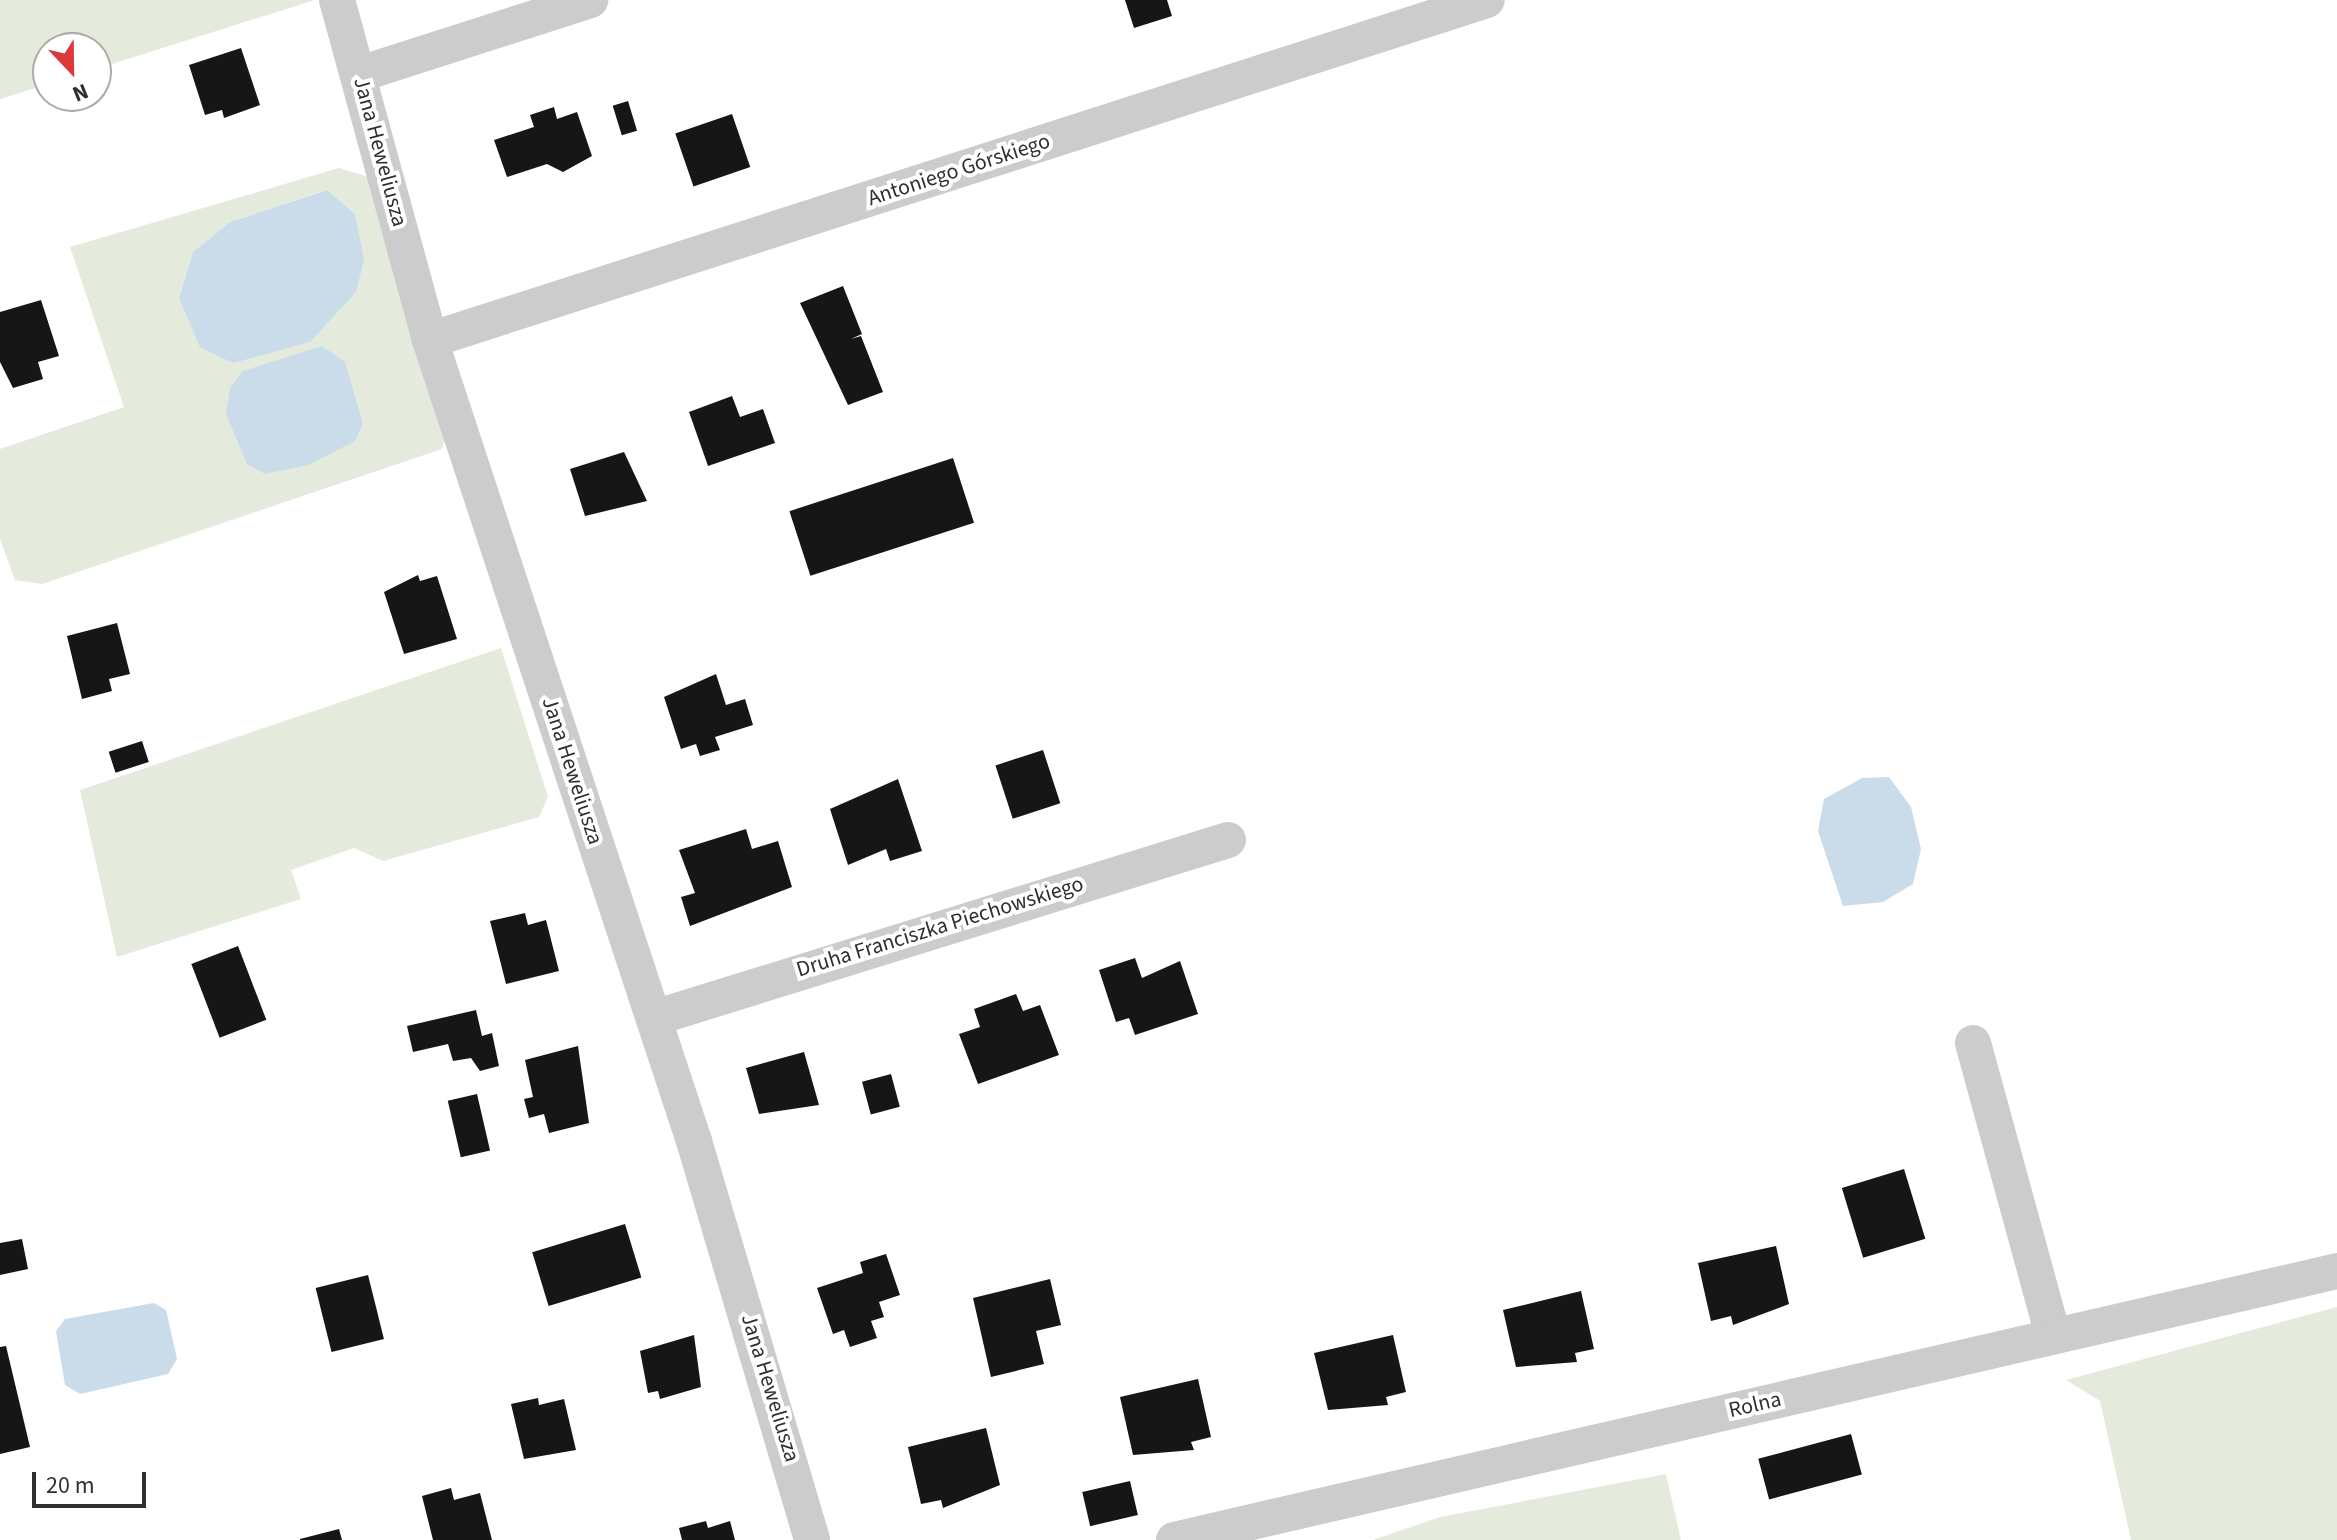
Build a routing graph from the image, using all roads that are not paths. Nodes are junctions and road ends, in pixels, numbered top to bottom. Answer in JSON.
{"nodes":[{"id":1,"x":337,"y":0,"type":"edge"},
{"id":2,"x":590,"y":0,"type":"edge"},
{"id":3,"x":1487,"y":0,"type":"edge"},
{"id":4,"x":360,"y":74,"type":"junction"},
{"id":5,"x":430,"y":340,"type":"junction"},
{"id":6,"x":1228,"y":840,"type":"dead end"},
{"id":7,"x":654,"y":1018,"type":"junction"},
{"id":8,"x":1973,"y":1043,"type":"dead end"},
{"id":9,"x":2337,"y":1271,"type":"edge"},
{"id":10,"x":2053,"y":1336,"type":"junction"},
{"id":11,"x":812,"y":1540,"type":"edge"},
{"id":12,"x":1174,"y":1540,"type":"edge"}],
"edges":[{"from":1,"to":4,"type":"street","name":"Jana Heweliusza"},
{"from":2,"to":4,"type":"street"},
{"from":3,"to":5,"type":"street","name":"Antoniego Górskiego"},
{"from":4,"to":5,"type":"street","name":"Jana Heweliusza"},
{"from":5,"to":7,"type":"street","name":"Jana Heweliusza"},
{"from":6,"to":7,"type":"street","name":"Druha Franciszka Piechowskiego"},
{"from":7,"to":11,"type":"street","name":"Jana Heweliusza"},
{"from":8,"to":10,"type":"street"},
{"from":9,"to":10,"type":"street","name":"Rolna"},
{"from":10,"to":12,"type":"street","name":"Rolna"}]}
